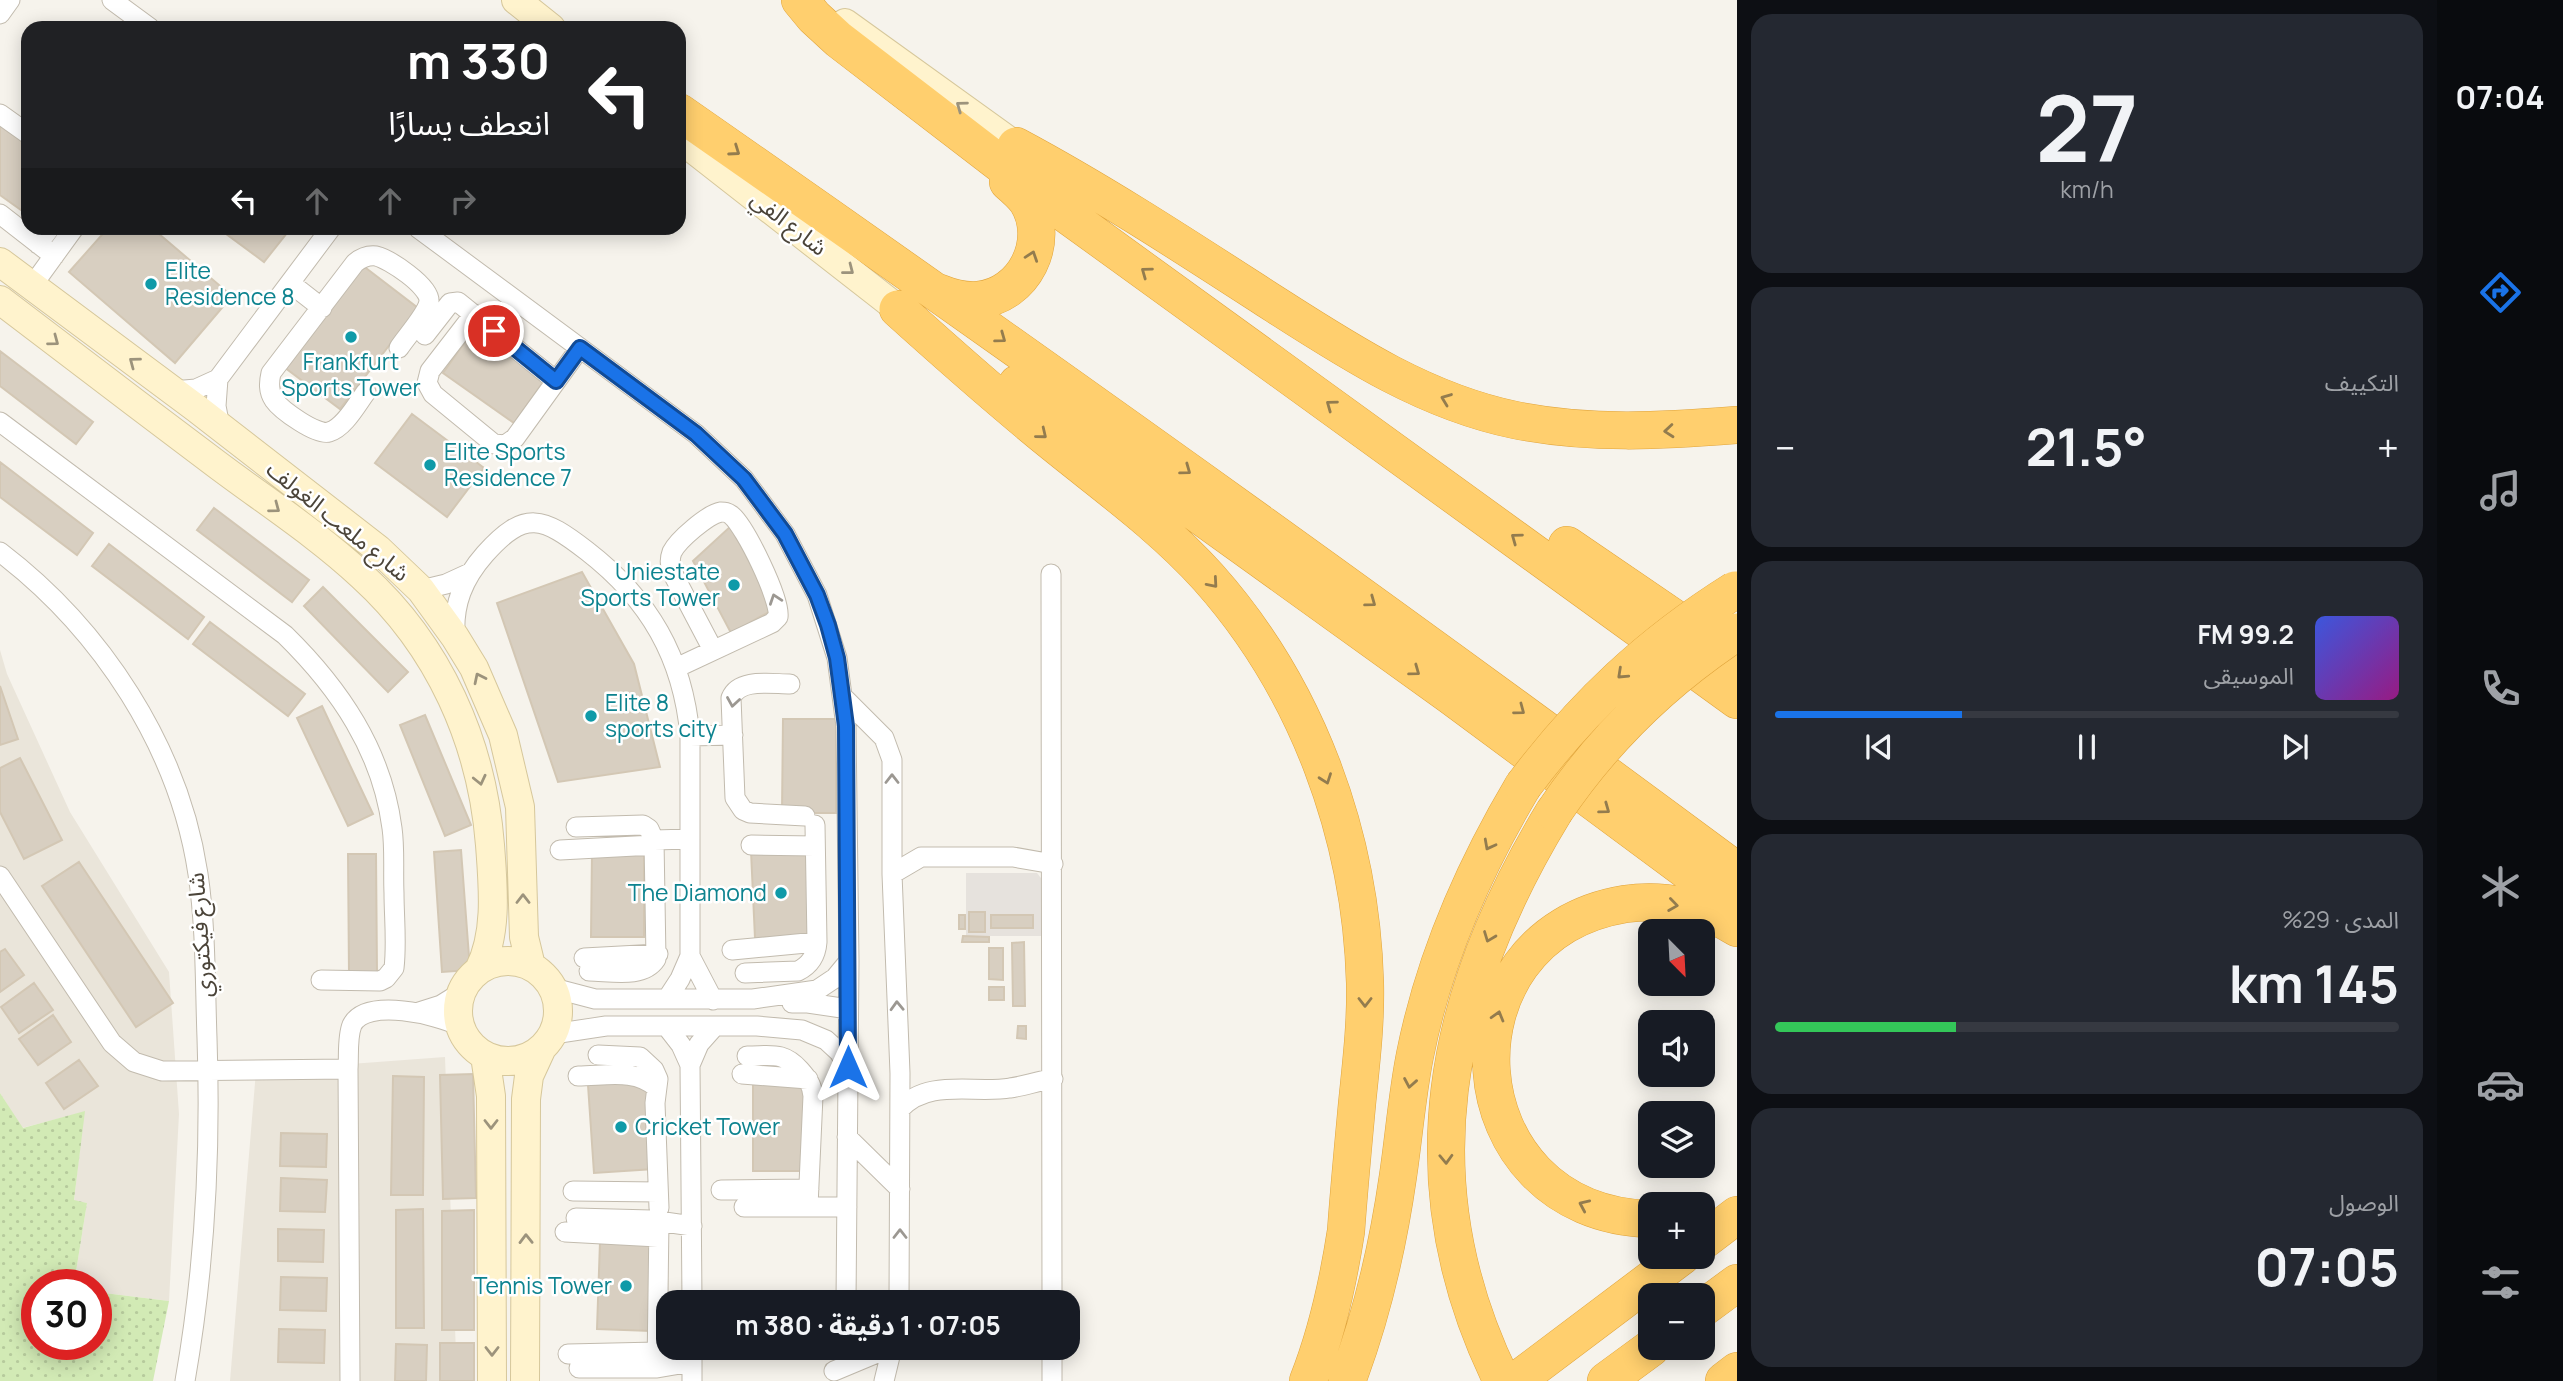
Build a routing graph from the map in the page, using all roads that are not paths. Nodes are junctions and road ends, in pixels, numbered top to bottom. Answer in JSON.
{"nodes":[{"id":1,"x":10,"y":0,"type":"edge"},
{"id":2,"x":113,"y":0,"type":"edge"},
{"id":3,"x":516,"y":0,"type":"edge"},
{"id":4,"x":800,"y":0,"type":"edge"},
{"id":5,"x":806,"y":0,"type":"edge"},
{"id":6,"x":0,"y":14,"type":"edge"},
{"id":7,"x":141,"y":21,"type":"edge"},
{"id":8,"x":542,"y":21,"type":"edge"},
{"id":9,"x":0,"y":114,"type":"edge"},
{"id":10,"x":686,"y":116,"type":"edge"},
{"id":11,"x":21,"y":129,"type":"edge"},
{"id":12,"x":963,"y":135,"type":"junction"},
{"id":13,"x":686,"y":143,"type":"edge"},
{"id":14,"x":1016,"y":146,"type":"junction"},
{"id":15,"x":0,"y":214,"type":"edge"},
{"id":16,"x":21,"y":230,"type":"edge"},
{"id":17,"x":27,"y":235,"type":"edge"},
{"id":18,"x":49,"y":235,"type":"edge"},
{"id":19,"x":65,"y":235,"type":"edge"},
{"id":20,"x":326,"y":235,"type":"edge"},
{"id":21,"x":427,"y":235,"type":"edge"},
{"id":22,"x":46,"y":250,"type":"junction"},
{"id":23,"x":0,"y":262,"type":"edge"},
{"id":24,"x":290,"y":283,"type":"junction"},
{"id":25,"x":32,"y":286,"type":"junction"},
{"id":26,"x":936,"y":291,"type":"junction"},
{"id":27,"x":0,"y":300,"type":"edge"},
{"id":28,"x":323,"y":308,"type":"junction"},
{"id":29,"x":467,"y":309,"type":"junction"},
{"id":30,"x":898,"y":309,"type":"junction"},
{"id":31,"x":429,"y":337,"type":"dead end"},
{"id":32,"x":399,"y":348,"type":"dead end"},
{"id":33,"x":580,"y":348,"type":"junction"},
{"id":34,"x":218,"y":379,"type":"junction"},
{"id":35,"x":556,"y":381,"type":"junction"},
{"id":36,"x":173,"y":391,"type":"junction"},
{"id":37,"x":366,"y":392,"type":"dead end"},
{"id":38,"x":0,"y":422,"type":"edge"},
{"id":39,"x":1737,"y":425,"type":"edge"},
{"id":40,"x":220,"y":427,"type":"junction"},
{"id":41,"x":237,"y":479,"type":"junction"},
{"id":42,"x":764,"y":504,"type":"junction"},
{"id":43,"x":326,"y":508,"type":"junction"},
{"id":44,"x":738,"y":524,"type":"junction"},
{"id":45,"x":0,"y":552,"type":"edge"},
{"id":46,"x":1578,"y":568,"type":"junction"},
{"id":47,"x":470,"y":573,"type":"junction"},
{"id":48,"x":1051,"y":574,"type":"dead end"},
{"id":49,"x":1736,"y":589,"type":"edge"},
{"id":50,"x":421,"y":590,"type":"junction"},
{"id":51,"x":1737,"y":632,"type":"edge"},
{"id":52,"x":455,"y":636,"type":"junction"},
{"id":53,"x":713,"y":650,"type":"junction"},
{"id":54,"x":1737,"y":662,"type":"edge"},
{"id":55,"x":676,"y":668,"type":"junction"},
{"id":56,"x":1458,"y":683,"type":"junction"},
{"id":57,"x":790,"y":684,"type":"dead end"},
{"id":58,"x":843,"y":697,"type":"junction"},
{"id":59,"x":1737,"y":700,"type":"edge"},
{"id":60,"x":733,"y":735,"type":"junction"},
{"id":61,"x":690,"y":736,"type":"junction"},
{"id":62,"x":810,"y":820,"type":"junction"},
{"id":63,"x":847,"y":824,"type":"junction"},
{"id":64,"x":742,"y":825,"type":"dead end"},
{"id":65,"x":576,"y":827,"type":"dead end"},
{"id":66,"x":892,"y":834,"type":"junction"},
{"id":67,"x":690,"y":839,"type":"junction"},
{"id":68,"x":654,"y":842,"type":"junction"},
{"id":69,"x":751,"y":845,"type":"dead end"},
{"id":70,"x":815,"y":846,"type":"junction"},
{"id":71,"x":559,"y":850,"type":"dead end"},
{"id":72,"x":1053,"y":856,"type":"junction"},
{"id":73,"x":921,"y":857,"type":"junction"},
{"id":74,"x":1737,"y":871,"type":"edge"},
{"id":75,"x":892,"y":874,"type":"junction"},
{"id":76,"x":0,"y":876,"type":"edge"},
{"id":77,"x":1737,"y":908,"type":"edge"},
{"id":78,"x":1737,"y":928,"type":"edge"},
{"id":79,"x":817,"y":942,"type":"junction"},
{"id":80,"x":732,"y":950,"type":"dead end"},
{"id":81,"x":690,"y":956,"type":"junction"},
{"id":82,"x":849,"y":961,"type":"junction"},
{"id":83,"x":586,"y":965,"type":"dead end"},
{"id":84,"x":531,"y":966,"type":"junction"},
{"id":85,"x":479,"y":970,"type":"junction"},
{"id":86,"x":745,"y":973,"type":"dead end"},
{"id":87,"x":321,"y":980,"type":"dead end"},
{"id":88,"x":553,"y":988,"type":"junction"},
{"id":89,"x":461,"y":992,"type":"junction"},
{"id":90,"x":667,"y":999,"type":"junction"},
{"id":91,"x":753,"y":999,"type":"junction"},
{"id":92,"x":713,"y":1000,"type":"junction"},
{"id":93,"x":848,"y":1011,"type":"junction"},
{"id":94,"x":419,"y":1013,"type":"junction"},
{"id":95,"x":460,"y":1026,"type":"junction"},
{"id":96,"x":715,"y":1026,"type":"junction"},
{"id":97,"x":757,"y":1026,"type":"junction"},
{"id":98,"x":667,"y":1027,"type":"junction"},
{"id":99,"x":547,"y":1042,"type":"junction"},
{"id":100,"x":597,"y":1055,"type":"dead end"},
{"id":101,"x":485,"y":1056,"type":"junction"},
{"id":102,"x":690,"y":1065,"type":"junction"},
{"id":103,"x":744,"y":1065,"type":"dead end"},
{"id":104,"x":848,"y":1067,"type":"junction"},
{"id":105,"x":348,"y":1069,"type":"junction"},
{"id":106,"x":208,"y":1071,"type":"junction"},
{"id":107,"x":900,"y":1073,"type":"junction"},
{"id":108,"x":578,"y":1076,"type":"dead end"},
{"id":109,"x":1053,"y":1087,"type":"junction"},
{"id":110,"x":657,"y":1088,"type":"junction"},
{"id":111,"x":927,"y":1091,"type":"junction"},
{"id":112,"x":900,"y":1109,"type":"junction"},
{"id":113,"x":847,"y":1137,"type":"junction"},
{"id":114,"x":900,"y":1189,"type":"junction"},
{"id":115,"x":721,"y":1190,"type":"dead end"},
{"id":116,"x":1737,"y":1192,"type":"edge"},
{"id":117,"x":808,"y":1197,"type":"junction"},
{"id":118,"x":1715,"y":1204,"type":"edge"},
{"id":119,"x":847,"y":1207,"type":"junction"},
{"id":120,"x":744,"y":1208,"type":"dead end"},
{"id":121,"x":659,"y":1215,"type":"junction"},
{"id":122,"x":1737,"y":1215,"type":"edge"},
{"id":123,"x":693,"y":1217,"type":"junction"},
{"id":124,"x":1638,"y":1218,"type":"edge"},
{"id":125,"x":1715,"y":1232,"type":"edge"},
{"id":126,"x":1665,"y":1269,"type":"edge"},
{"id":127,"x":1737,"y":1283,"type":"edge"},
{"id":128,"x":692,"y":1290,"type":"edge"},
{"id":129,"x":846,"y":1290,"type":"edge"},
{"id":130,"x":899,"y":1290,"type":"edge"},
{"id":131,"x":1052,"y":1290,"type":"edge"},
{"id":132,"x":1715,"y":1299,"type":"edge"},
{"id":133,"x":1638,"y":1358,"type":"edge"},
{"id":134,"x":865,"y":1360,"type":"edge"},
{"id":135,"x":888,"y":1360,"type":"edge"},
{"id":136,"x":1052,"y":1360,"type":"edge"},
{"id":137,"x":692,"y":1363,"type":"edge"},
{"id":138,"x":580,"y":1367,"type":"edge"},
{"id":139,"x":658,"y":1367,"type":"edge"},
{"id":140,"x":1737,"y":1371,"type":"edge"},
{"id":141,"x":832,"y":1376,"type":"edge"},
{"id":142,"x":185,"y":1381,"type":"edge"},
{"id":143,"x":350,"y":1381,"type":"edge"},
{"id":144,"x":492,"y":1381,"type":"edge"},
{"id":145,"x":525,"y":1381,"type":"edge"},
{"id":146,"x":884,"y":1381,"type":"edge"},
{"id":147,"x":1052,"y":1381,"type":"edge"},
{"id":148,"x":1308,"y":1381,"type":"edge"},
{"id":149,"x":1347,"y":1381,"type":"edge"},
{"id":150,"x":1502,"y":1381,"type":"edge"},
{"id":151,"x":1516,"y":1381,"type":"edge"},
{"id":152,"x":1606,"y":1381,"type":"edge"},
{"id":153,"x":1724,"y":1381,"type":"edge"}],
"edges":[{"from":1,"to":6,"type":"street"},
{"from":2,"to":7,"type":"street"},
{"from":3,"to":8,"type":"street"},
{"from":4,"to":12,"type":"highway"},
{"from":14,"to":5,"type":"street","one_way":true},
{"from":9,"to":11,"type":"street"},
{"from":10,"to":26,"type":"highway","one_way":true},
{"from":26,"to":12,"type":"highway","one_way":true},
{"from":46,"to":12,"type":"highway","one_way":true},
{"from":13,"to":30,"type":"street","name":"شارع الفي","one_way":true},
{"from":39,"to":14,"type":"highway","one_way":true},
{"from":14,"to":46,"type":"highway"},
{"from":15,"to":16,"type":"street"},
{"from":17,"to":22,"type":"street"},
{"from":18,"to":22,"type":"street"},
{"from":19,"to":22,"type":"street"},
{"from":20,"to":24,"type":"street"},
{"from":21,"to":33,"type":"street"},
{"from":22,"to":25,"type":"street"},
{"from":23,"to":25,"type":"street","name":"شارع ملعب الغولف"},
{"from":24,"to":28,"type":"street"},
{"from":24,"to":34,"type":"street"},
{"from":36,"to":25,"type":"street","name":"شارع ملعب الغولف","one_way":true},
{"from":26,"to":56,"type":"highway","one_way":true},
{"from":27,"to":41,"type":"street","name":"شارع ملعب الغولف","one_way":true},
{"from":28,"to":32,"type":"street"},
{"from":28,"to":37,"type":"street"},
{"from":29,"to":31,"type":"street"},
{"from":29,"to":35,"type":"street"},
{"from":29,"to":35,"type":"street"},
{"from":30,"to":56,"type":"highway","one_way":true},
{"from":30,"to":148,"type":"highway","one_way":true},
{"from":33,"to":35,"type":"street"},
{"from":33,"to":42,"type":"street"},
{"from":34,"to":36,"type":"street"},
{"from":34,"to":40,"type":"street"},
{"from":36,"to":40,"type":"street","name":"شارع ملعب الغولف"},
{"from":38,"to":87,"type":"street"},
{"from":40,"to":43,"type":"street","name":"شارع ملعب الغولف"},
{"from":41,"to":43,"type":"street"},
{"from":41,"to":85,"type":"street","name":"شارع ملعب الغولف","one_way":true},
{"from":42,"to":44,"type":"street"},
{"from":42,"to":58,"type":"street"},
{"from":43,"to":50,"type":"street","name":"شارع ملعب الغولف"},
{"from":53,"to":44,"type":"street","one_way":true},
{"from":44,"to":53,"type":"street"},
{"from":45,"to":106,"type":"street","name":"شارع فيكتوري"},
{"from":46,"to":54,"type":"highway","bridge":true},
{"from":46,"to":59,"type":"highway","bridge":true},
{"from":47,"to":50,"type":"street"},
{"from":47,"to":52,"type":"street"},
{"from":47,"to":55,"type":"street"},
{"from":48,"to":72,"type":"street"},
{"from":49,"to":149,"type":"highway","one_way":true,"bridge":true},
{"from":50,"to":52,"type":"street","name":"شارع ملعب الغولف"},
{"from":51,"to":150,"type":"highway","one_way":true,"bridge":true},
{"from":84,"to":52,"type":"street","name":"شارع ملعب الغولف","one_way":true},
{"from":53,"to":55,"type":"street"},
{"from":55,"to":61,"type":"street"},
{"from":56,"to":74,"type":"highway","one_way":true,"bridge":true},
{"from":56,"to":77,"type":"highway","one_way":true,"bridge":true},
{"from":57,"to":60,"type":"street","one_way":true},
{"from":58,"to":63,"type":"street"},
{"from":66,"to":58,"type":"street","one_way":true},
{"from":60,"to":61,"type":"street"},
{"from":60,"to":62,"type":"street"},
{"from":61,"to":67,"type":"street"},
{"from":62,"to":63,"type":"street"},
{"from":62,"to":64,"type":"street"},
{"from":62,"to":70,"type":"street"},
{"from":63,"to":82,"type":"street"},
{"from":65,"to":68,"type":"street"},
{"from":66,"to":73,"type":"street"},
{"from":66,"to":75,"type":"street"},
{"from":67,"to":68,"type":"street"},
{"from":67,"to":81,"type":"street"},
{"from":68,"to":71,"type":"street"},
{"from":68,"to":83,"type":"street"},
{"from":69,"to":70,"type":"street"},
{"from":70,"to":79,"type":"street"},
{"from":72,"to":73,"type":"street"},
{"from":72,"to":109,"type":"street"},
{"from":73,"to":75,"type":"street"},
{"from":107,"to":75,"type":"street","one_way":true},
{"from":76,"to":106,"type":"street"},
{"from":124,"to":78,"type":"highway","one_way":true},
{"from":79,"to":80,"type":"street"},
{"from":79,"to":86,"type":"street"},
{"from":81,"to":90,"type":"street"},
{"from":81,"to":92,"type":"street"},
{"from":82,"to":91,"type":"street"},
{"from":82,"to":93,"type":"street"},
{"from":84,"to":85,"type":"street"},
{"from":84,"to":88,"type":"street"},
{"from":85,"to":89,"type":"street"},
{"from":88,"to":90,"type":"street"},
{"from":88,"to":99,"type":"street"},
{"from":89,"to":94,"type":"street"},
{"from":89,"to":95,"type":"street"},
{"from":90,"to":92,"type":"street"},
{"from":91,"to":92,"type":"street"},
{"from":91,"to":93,"type":"street"},
{"from":93,"to":97,"type":"street"},
{"from":93,"to":104,"type":"street"},
{"from":94,"to":95,"type":"street"},
{"from":94,"to":105,"type":"street"},
{"from":95,"to":101,"type":"street"},
{"from":96,"to":97,"type":"street"},
{"from":96,"to":98,"type":"street"},
{"from":96,"to":102,"type":"street"},
{"from":97,"to":104,"type":"street"},
{"from":98,"to":99,"type":"street"},
{"from":98,"to":102,"type":"street"},
{"from":99,"to":101,"type":"street"},
{"from":145,"to":99,"type":"street","one_way":true},
{"from":100,"to":110,"type":"street"},
{"from":101,"to":144,"type":"street","one_way":true},
{"from":102,"to":123,"type":"street"},
{"from":103,"to":117,"type":"street"},
{"from":104,"to":113,"type":"street"},
{"from":105,"to":106,"type":"street"},
{"from":105,"to":143,"type":"street"},
{"from":106,"to":142,"type":"street","name":"شارع فيكتوري"},
{"from":107,"to":111,"type":"street"},
{"from":107,"to":112,"type":"street"},
{"from":108,"to":110,"type":"street"},
{"from":109,"to":111,"type":"street"},
{"from":109,"to":131,"type":"street"},
{"from":110,"to":121,"type":"street"},
{"from":111,"to":112,"type":"street"},
{"from":112,"to":114,"type":"street"},
{"from":113,"to":114,"type":"street"},
{"from":113,"to":119,"type":"street"},
{"from":130,"to":114,"type":"street","one_way":true},
{"from":115,"to":117,"type":"street"},
{"from":116,"to":118,"type":"highway"},
{"from":117,"to":119,"type":"street"},
{"from":117,"to":120,"type":"street"},
{"from":119,"to":129,"type":"street"},
{"from":121,"to":121,"type":"street"},
{"from":121,"to":123,"type":"street"},
{"from":121,"to":139,"type":"street"},
{"from":122,"to":125,"type":"highway"},
{"from":123,"to":128,"type":"street"},
{"from":126,"to":151,"type":"highway"},
{"from":127,"to":132,"type":"highway"},
{"from":133,"to":152,"type":"highway"},
{"from":134,"to":141,"type":"street"},
{"from":135,"to":146,"type":"street"},
{"from":136,"to":147,"type":"street"},
{"from":137,"to":139,"type":"street"},
{"from":138,"to":139,"type":"street"},
{"from":140,"to":153,"type":"highway"}]}
